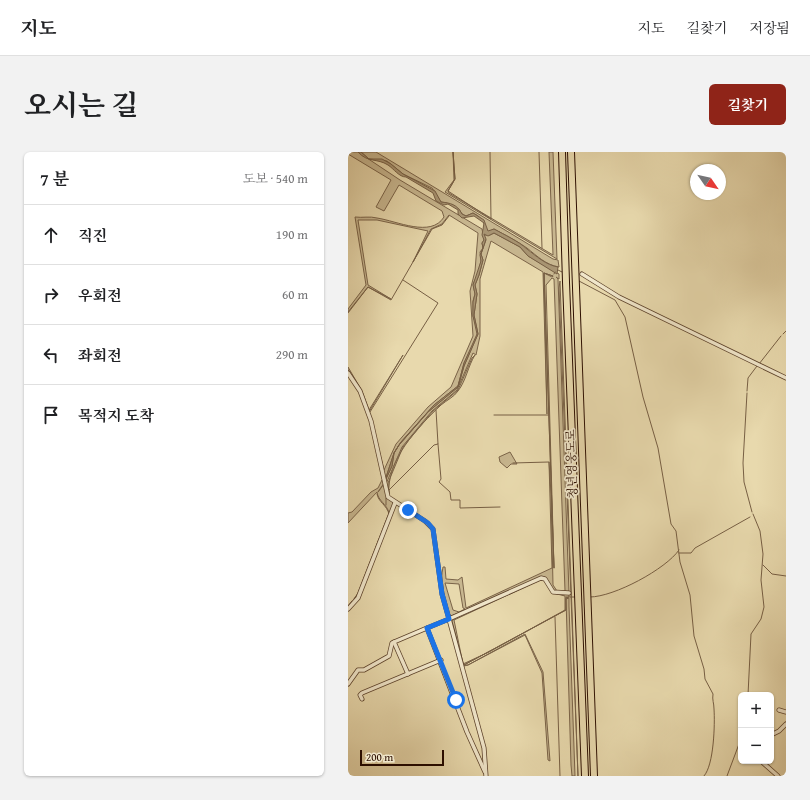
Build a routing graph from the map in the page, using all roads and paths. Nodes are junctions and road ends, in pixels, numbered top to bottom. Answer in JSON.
{"nodes":[{"id":1,"x":562,"y":152,"type":"edge"},
{"id":2,"x":570,"y":152,"type":"edge"},
{"id":3,"x":582,"y":274,"type":"dead end"},
{"id":4,"x":348,"y":373,"type":"edge"},
{"id":5,"x":786,"y":378,"type":"edge"},
{"id":6,"x":395,"y":503,"type":"junction"},
{"id":7,"x":569,"y":593,"type":"dead end"},
{"id":8,"x":348,"y":609,"type":"edge"},
{"id":9,"x":449,"y":619,"type":"junction"},
{"id":10,"x":427,"y":628,"type":"junction"},
{"id":11,"x":394,"y":642,"type":"junction"},
{"id":12,"x":440,"y":660,"type":"junction"},
{"id":13,"x":408,"y":674,"type":"junction"},
{"id":14,"x":348,"y":684,"type":"edge"},
{"id":15,"x":362,"y":700,"type":"dead end"},
{"id":16,"x":779,"y":710,"type":"dead end"},
{"id":17,"x":786,"y":712,"type":"edge"},
{"id":18,"x":786,"y":724,"type":"edge"},
{"id":19,"x":774,"y":734,"type":"edge"},
{"id":20,"x":764,"y":764,"type":"edge"},
{"id":21,"x":486,"y":774,"type":"edge"},
{"id":22,"x":586,"y":776,"type":"edge"},
{"id":23,"x":594,"y":776,"type":"edge"},
{"id":24,"x":778,"y":776,"type":"edge"}],
"edges":[{"from":1,"to":22,"type":"highway","name":"청년영웅도로"},
{"from":2,"to":23,"type":"highway","name":"청년영웅도로"},
{"from":3,"to":5,"type":"street"},
{"from":4,"to":6,"type":"street"},
{"from":6,"to":8,"type":"street"},
{"from":6,"to":9,"type":"street"},
{"from":7,"to":9,"type":"street"},
{"from":9,"to":10,"type":"street"},
{"from":9,"to":21,"type":"street"},
{"from":10,"to":11,"type":"street"},
{"from":10,"to":12,"type":"street"},
{"from":11,"to":13,"type":"street"},
{"from":11,"to":14,"type":"street"},
{"from":12,"to":13,"type":"street"},
{"from":12,"to":21,"type":"street"},
{"from":13,"to":15,"type":"street"},
{"from":16,"to":17,"type":"street"},
{"from":18,"to":19,"type":"street"},
{"from":20,"to":24,"type":"street"}]}
